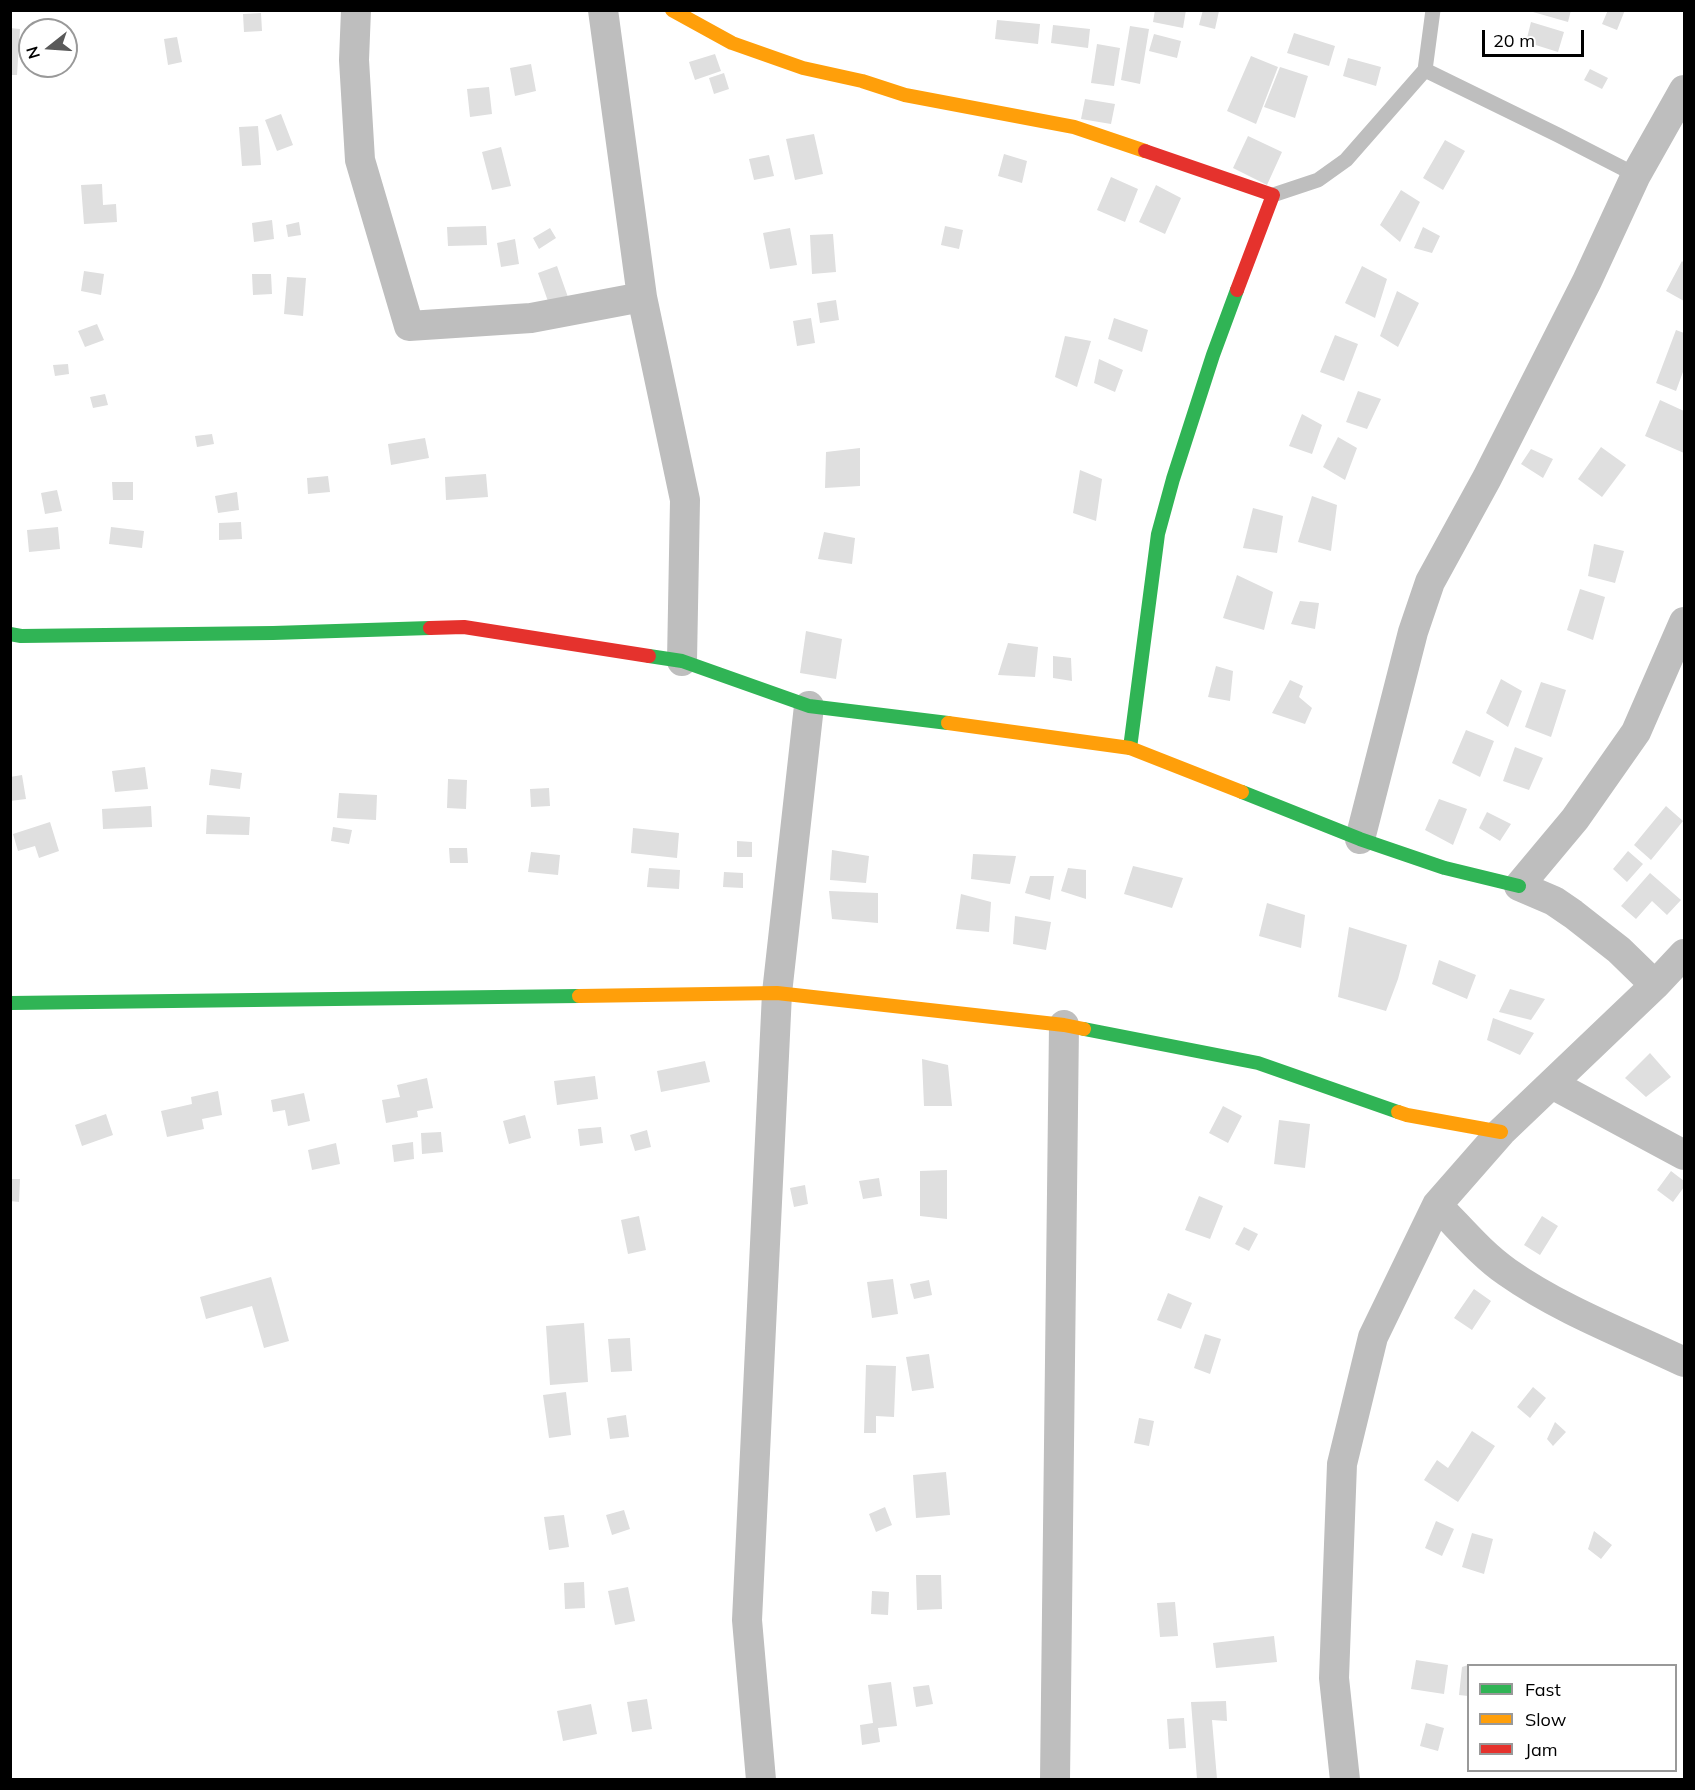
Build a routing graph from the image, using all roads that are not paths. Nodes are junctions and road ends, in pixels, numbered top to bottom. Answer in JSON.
{"nodes":[{"id":1,"x":356,"y":10,"type":"edge"},
{"id":2,"x":603,"y":10,"type":"edge"},
{"id":3,"x":672,"y":10,"type":"edge"},
{"id":4,"x":1433,"y":10,"type":"edge"},
{"id":5,"x":1425,"y":70,"type":"junction"},
{"id":6,"x":1684,"y":90,"type":"edge"},
{"id":7,"x":1636,"y":175,"type":"junction"},
{"id":8,"x":1273,"y":195,"type":"junction"},
{"id":9,"x":642,"y":297,"type":"junction"},
{"id":10,"x":1684,"y":622,"type":"edge"},
{"id":11,"x":10,"y":634,"type":"edge"},
{"id":12,"x":682,"y":661,"type":"junction"},
{"id":13,"x":809,"y":706,"type":"junction"},
{"id":14,"x":1130,"y":748,"type":"junction"},
{"id":15,"x":1360,"y":839,"type":"junction"},
{"id":16,"x":1519,"y":886,"type":"junction"},
{"id":17,"x":1684,"y":954,"type":"edge"},
{"id":18,"x":1655,"y":985,"type":"junction"},
{"id":19,"x":777,"y":993,"type":"junction"},
{"id":20,"x":10,"y":1003,"type":"edge"},
{"id":21,"x":1064,"y":1025,"type":"junction"},
{"id":22,"x":1552,"y":1083,"type":"junction"},
{"id":23,"x":1501,"y":1132,"type":"junction"},
{"id":24,"x":1684,"y":1155,"type":"edge"},
{"id":25,"x":1437,"y":1205,"type":"junction"},
{"id":26,"x":1684,"y":1362,"type":"edge"},
{"id":27,"x":761,"y":1779,"type":"edge"},
{"id":28,"x":1055,"y":1779,"type":"edge"},
{"id":29,"x":1345,"y":1779,"type":"edge"}],
"edges":[{"from":1,"to":9,"type":"street"},
{"from":2,"to":9,"type":"street"},
{"from":3,"to":8,"type":"street"},
{"from":4,"to":5,"type":"lane"},
{"from":5,"to":7,"type":"lane"},
{"from":5,"to":8,"type":"lane"},
{"from":6,"to":7,"type":"street"},
{"from":7,"to":15,"type":"street"},
{"from":8,"to":14,"type":"street"},
{"from":9,"to":12,"type":"street"},
{"from":10,"to":16,"type":"street"},
{"from":11,"to":12,"type":"street"},
{"from":12,"to":13,"type":"street"},
{"from":13,"to":14,"type":"street"},
{"from":13,"to":19,"type":"street"},
{"from":14,"to":15,"type":"street"},
{"from":15,"to":16,"type":"street"},
{"from":16,"to":18,"type":"street"},
{"from":17,"to":18,"type":"street"},
{"from":18,"to":22,"type":"street"},
{"from":19,"to":20,"type":"street"},
{"from":19,"to":21,"type":"street"},
{"from":19,"to":27,"type":"street"},
{"from":21,"to":23,"type":"street"},
{"from":21,"to":28,"type":"street"},
{"from":22,"to":23,"type":"street"},
{"from":22,"to":24,"type":"street"},
{"from":23,"to":25,"type":"street"},
{"from":25,"to":26,"type":"street"},
{"from":25,"to":29,"type":"street"}]}
